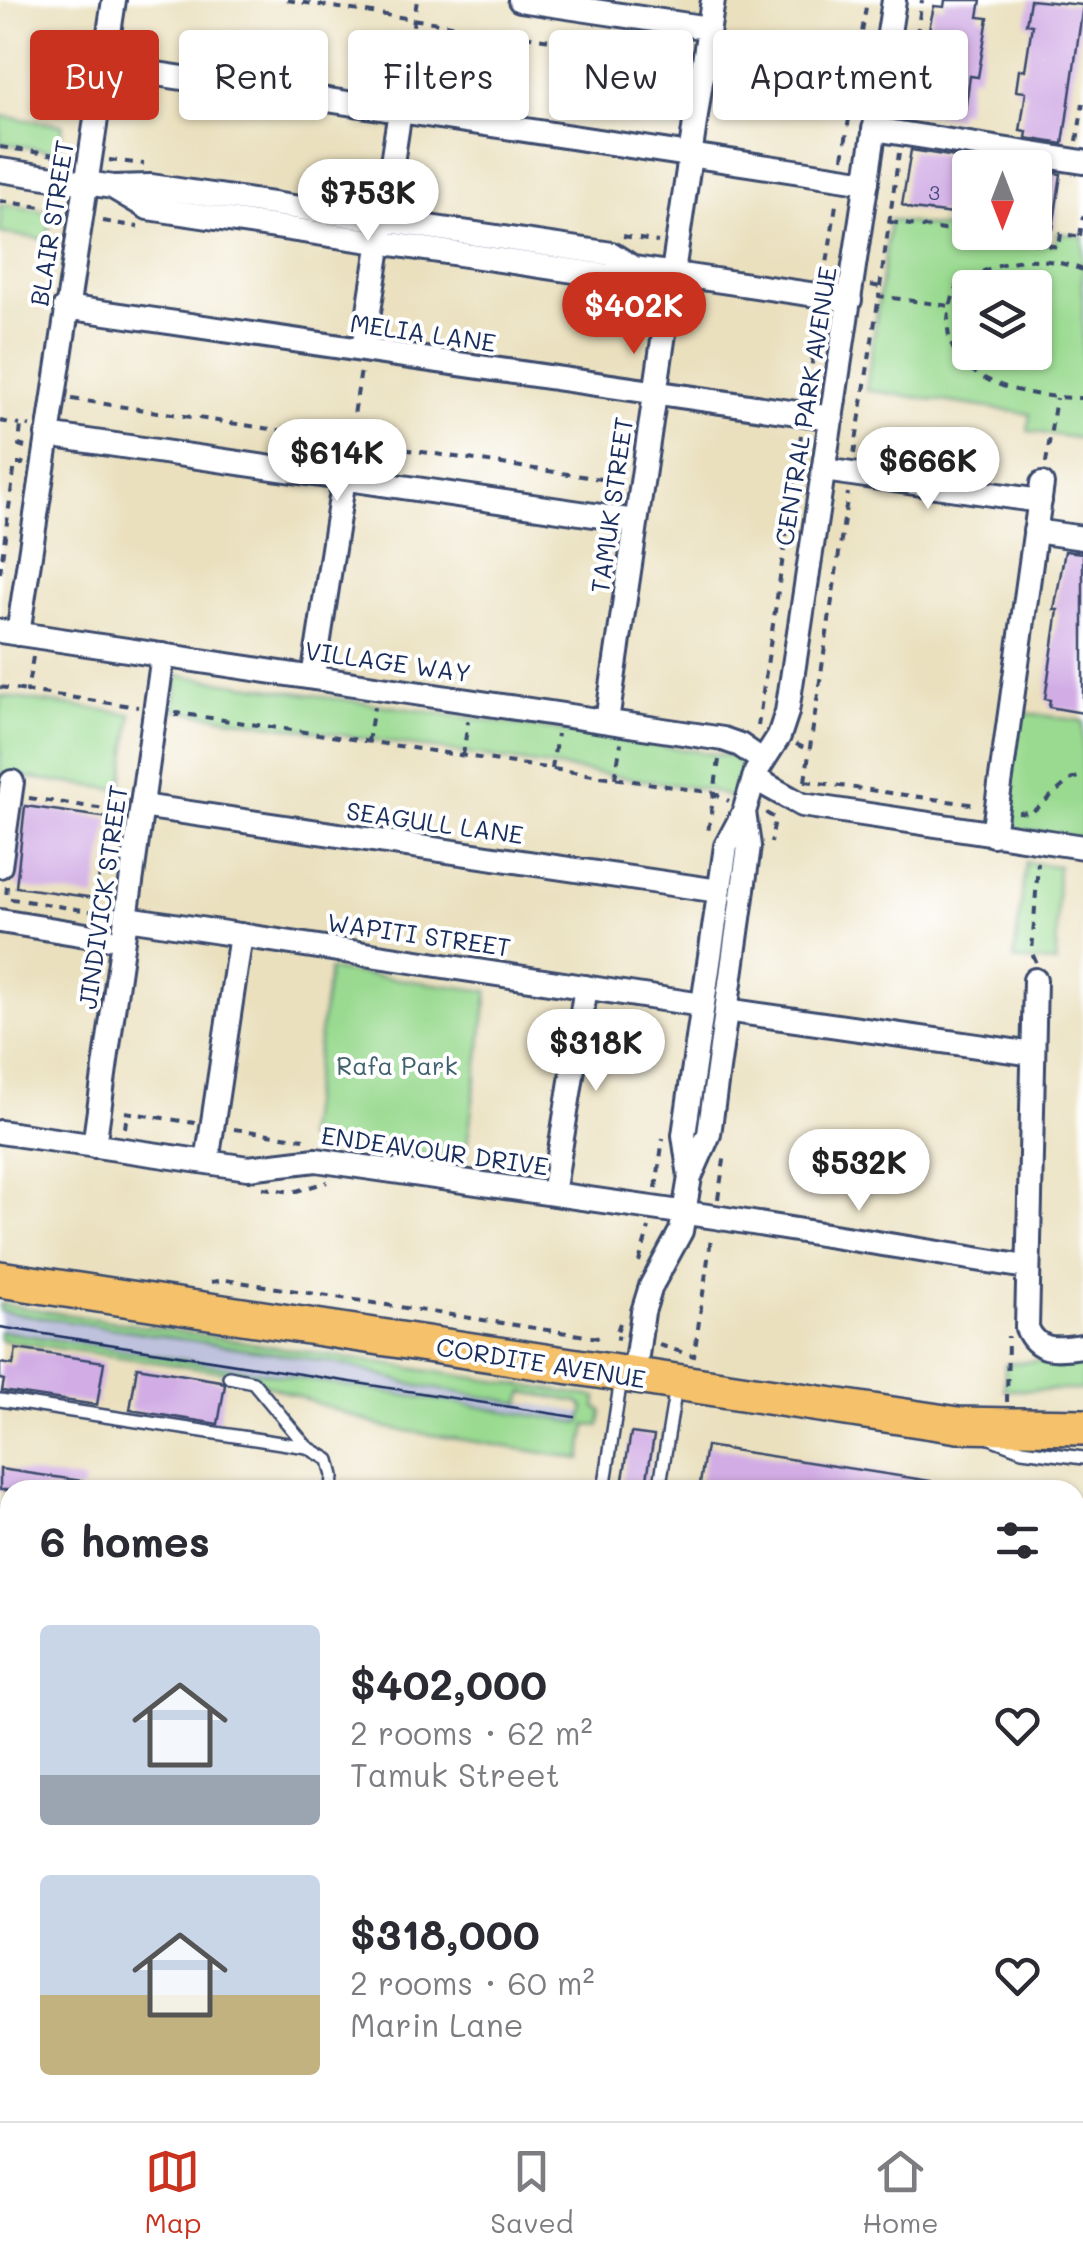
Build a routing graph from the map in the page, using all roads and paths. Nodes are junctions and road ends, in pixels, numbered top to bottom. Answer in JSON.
{"nodes":[{"id":1,"x":114,"y":0,"type":"edge"},
{"id":2,"x":286,"y":0,"type":"edge"},
{"id":3,"x":417,"y":0,"type":"edge"},
{"id":4,"x":520,"y":0,"type":"edge"},
{"id":5,"x":712,"y":0,"type":"edge"},
{"id":6,"x":866,"y":0,"type":"edge"},
{"id":7,"x":894,"y":0,"type":"edge"},
{"id":8,"x":414,"y":20,"type":"junction"},
{"id":9,"x":708,"y":28,"type":"junction"},
{"id":10,"x":109,"y":30,"type":"edge"},
{"id":11,"x":412,"y":30,"type":"edge"},
{"id":12,"x":704,"y":63,"type":"junction"},
{"id":13,"x":159,"y":74,"type":"edge"},
{"id":14,"x":348,"y":103,"type":"edge"},
{"id":15,"x":1083,"y":103,"type":"edge"},
{"id":16,"x":96,"y":120,"type":"edge"},
{"id":17,"x":399,"y":120,"type":"edge"},
{"id":18,"x":459,"y":120,"type":"edge"},
{"id":19,"x":874,"y":130,"type":"junction"},
{"id":20,"x":690,"y":155,"type":"junction"},
{"id":21,"x":1079,"y":161,"type":"edge"},
{"id":22,"x":0,"y":170,"type":"edge"},
{"id":23,"x":840,"y":178,"type":"junction"},
{"id":24,"x":86,"y":182,"type":"junction"},
{"id":25,"x":867,"y":182,"type":"junction"},
{"id":26,"x":0,"y":201,"type":"edge"},
{"id":27,"x":55,"y":210,"type":"dead end"},
{"id":28,"x":1083,"y":216,"type":"edge"},
{"id":29,"x":889,"y":222,"type":"dead end"},
{"id":30,"x":382,"y":231,"type":"junction"},
{"id":31,"x":1082,"y":237,"type":"edge"},
{"id":32,"x":1083,"y":270,"type":"edge"},
{"id":33,"x":673,"y":274,"type":"junction"},
{"id":34,"x":822,"y":296,"type":"junction"},
{"id":35,"x":879,"y":296,"type":"junction"},
{"id":36,"x":850,"y":300,"type":"junction"},
{"id":37,"x":950,"y":306,"type":"junction"},
{"id":38,"x":66,"y":307,"type":"junction"},
{"id":39,"x":875,"y":322,"type":"junction"},
{"id":40,"x":364,"y":350,"type":"junction"},
{"id":41,"x":655,"y":394,"type":"junction"},
{"id":42,"x":1056,"y":398,"type":"junction"},
{"id":43,"x":1083,"y":398,"type":"edge"},
{"id":44,"x":72,"y":399,"type":"dead end"},
{"id":45,"x":805,"y":413,"type":"junction"},
{"id":46,"x":832,"y":418,"type":"junction"},
{"id":47,"x":0,"y":421,"type":"edge"},
{"id":48,"x":21,"y":425,"type":"dead end"},
{"id":49,"x":47,"y":434,"type":"junction"},
{"id":50,"x":350,"y":441,"type":"junction"},
{"id":51,"x":824,"y":470,"type":"junction"},
{"id":52,"x":852,"y":474,"type":"junction"},
{"id":53,"x":344,"y":478,"type":"junction"},
{"id":54,"x":641,"y":485,"type":"junction"},
{"id":55,"x":1042,"y":487,"type":"junction"},
{"id":56,"x":635,"y":521,"type":"junction"},
{"id":57,"x":1036,"y":531,"type":"junction"},
{"id":58,"x":1083,"y":538,"type":"edge"},
{"id":59,"x":9,"y":632,"type":"edge"},
{"id":60,"x":164,"y":655,"type":"junction"},
{"id":61,"x":313,"y":678,"type":"junction"},
{"id":62,"x":0,"y":687,"type":"edge"},
{"id":63,"x":377,"y":687,"type":"junction"},
{"id":64,"x":28,"y":691,"type":"dead end"},
{"id":65,"x":470,"y":701,"type":"junction"},
{"id":66,"x":560,"y":714,"type":"junction"},
{"id":67,"x":607,"y":722,"type":"junction"},
{"id":68,"x":758,"y":726,"type":"dead end"},
{"id":69,"x":368,"y":742,"type":"dead end"},
{"id":70,"x":464,"y":756,"type":"dead end"},
{"id":71,"x":552,"y":769,"type":"dead end"},
{"id":72,"x":759,"y":770,"type":"junction"},
{"id":73,"x":1083,"y":776,"type":"edge"},
{"id":74,"x":806,"y":781,"type":"junction"},
{"id":75,"x":16,"y":789,"type":"joint"},
{"id":76,"x":787,"y":799,"type":"junction"},
{"id":77,"x":977,"y":807,"type":"dead end"},
{"id":78,"x":132,"y":809,"type":"junction"},
{"id":79,"x":744,"y":812,"type":"junction"},
{"id":80,"x":1014,"y":812,"type":"dead end"},
{"id":81,"x":993,"y":834,"type":"junction"},
{"id":82,"x":1083,"y":847,"type":"edge"},
{"id":83,"x":1038,"y":859,"type":"dead end"},
{"id":84,"x":4,"y":874,"type":"edge"},
{"id":85,"x":719,"y":891,"type":"junction"},
{"id":86,"x":3,"y":897,"type":"edge"},
{"id":87,"x":127,"y":918,"type":"junction"},
{"id":88,"x":0,"y":921,"type":"edge"},
{"id":89,"x":241,"y":935,"type":"junction"},
{"id":90,"x":105,"y":938,"type":"joint"},
{"id":91,"x":1036,"y":973,"type":"joint"},
{"id":92,"x":586,"y":987,"type":"junction"},
{"id":93,"x":702,"y":1004,"type":"junction"},
{"id":94,"x":726,"y":1010,"type":"junction"},
{"id":95,"x":1033,"y":1054,"type":"junction"},
{"id":96,"x":0,"y":1132,"type":"edge"},
{"id":97,"x":94,"y":1146,"type":"junction"},
{"id":98,"x":208,"y":1162,"type":"junction"},
{"id":99,"x":690,"y":1176,"type":"junction"},
{"id":100,"x":554,"y":1194,"type":"junction"},
{"id":101,"x":684,"y":1214,"type":"junction"},
{"id":102,"x":1026,"y":1267,"type":"junction"},
{"id":103,"x":0,"y":1279,"type":"edge"},
{"id":104,"x":1008,"y":1336,"type":"dead end"},
{"id":105,"x":1083,"y":1346,"type":"edge"},
{"id":106,"x":229,"y":1376,"type":"dead end"},
{"id":107,"x":628,"y":1376,"type":"junction"},
{"id":108,"x":677,"y":1383,"type":"junction"},
{"id":109,"x":0,"y":1400,"type":"edge"},
{"id":110,"x":1006,"y":1407,"type":"dead end"},
{"id":111,"x":958,"y":1425,"type":"junction"},
{"id":112,"x":1083,"y":1427,"type":"edge"},
{"id":113,"x":307,"y":1447,"type":"junction"},
{"id":114,"x":1083,"y":1458,"type":"edge"},
{"id":115,"x":333,"y":1480,"type":"edge"},
{"id":116,"x":606,"y":1480,"type":"edge"},
{"id":117,"x":661,"y":1480,"type":"edge"}],
"edges":[{"from":1,"to":10,"type":"street","name":"BLAIR STREET"},
{"from":2,"to":8,"type":"path"},
{"from":3,"to":8,"type":"path"},
{"from":4,"to":9,"type":"street"},
{"from":5,"to":9,"type":"street","name":"TAMUK STREET"},
{"from":6,"to":23,"type":"path"},
{"from":7,"to":19,"type":"street","name":"CENTRAL PARK AVENUE"},
{"from":8,"to":11,"type":"path"},
{"from":8,"to":12,"type":"path"},
{"from":9,"to":12,"type":"street","name":"TAMUK STREET"},
{"from":12,"to":20,"type":"street","name":"TAMUK STREET"},
{"from":13,"to":14,"type":"street"},
{"from":15,"to":21,"type":"path"},
{"from":16,"to":24,"type":"street","name":"BLAIR STREET"},
{"from":17,"to":30,"type":"street"},
{"from":18,"to":20,"type":"street"},
{"from":19,"to":21,"type":"street"},
{"from":19,"to":25,"type":"street","name":"CENTRAL PARK AVENUE"},
{"from":20,"to":23,"type":"street"},
{"from":20,"to":33,"type":"street","name":"TAMUK STREET"},
{"from":22,"to":24,"type":"street"},
{"from":23,"to":25,"type":"street"},
{"from":23,"to":34,"type":"path"},
{"from":24,"to":30,"type":"street"},
{"from":24,"to":38,"type":"street","name":"BLAIR STREET"},
{"from":25,"to":36,"type":"street","name":"CENTRAL PARK AVENUE"},
{"from":26,"to":27,"type":"path"},
{"from":28,"to":31,"type":"path"},
{"from":29,"to":31,"type":"path"},
{"from":30,"to":33,"type":"street"},
{"from":30,"to":40,"type":"street"},
{"from":32,"to":37,"type":"path"},
{"from":33,"to":34,"type":"street"},
{"from":33,"to":41,"type":"street","name":"TAMUK STREET"},
{"from":34,"to":36,"type":"street"},
{"from":35,"to":36,"type":"path"},
{"from":35,"to":37,"type":"path"},
{"from":35,"to":39,"type":"path"},
{"from":36,"to":39,"type":"path"},
{"from":36,"to":45,"type":"path"},
{"from":36,"to":46,"type":"street","name":"CENTRAL PARK AVENUE"},
{"from":37,"to":42,"type":"path"},
{"from":38,"to":40,"type":"street","name":"MELIA LANE"},
{"from":38,"to":49,"type":"street","name":"BLAIR STREET"},
{"from":39,"to":52,"type":"path"},
{"from":40,"to":41,"type":"street","name":"MELIA LANE"},
{"from":40,"to":50,"type":"path"},
{"from":41,"to":45,"type":"street","name":"MELIA LANE"},
{"from":41,"to":54,"type":"street","name":"TAMUK STREET"},
{"from":42,"to":43,"type":"path"},
{"from":42,"to":55,"type":"path"},
{"from":44,"to":50,"type":"path"},
{"from":45,"to":46,"type":"street","name":"MELIA LANE"},
{"from":45,"to":68,"type":"path"},
{"from":46,"to":51,"type":"street","name":"CENTRAL PARK AVENUE"},
{"from":47,"to":48,"type":"path"},
{"from":49,"to":53,"type":"street"},
{"from":49,"to":59,"type":"street","name":"BLAIR STREET"},
{"from":50,"to":53,"type":"path"},
{"from":50,"to":54,"type":"path"},
{"from":51,"to":52,"type":"street"},
{"from":51,"to":72,"type":"street","name":"CENTRAL PARK AVENUE"},
{"from":52,"to":55,"type":"street"},
{"from":52,"to":74,"type":"path"},
{"from":53,"to":56,"type":"street"},
{"from":53,"to":61,"type":"street"},
{"from":54,"to":56,"type":"street","name":"TAMUK STREET"},
{"from":55,"to":57,"type":"street"},
{"from":56,"to":67,"type":"street","name":"TAMUK STREET"},
{"from":57,"to":58,"type":"street"},
{"from":57,"to":81,"type":"street"},
{"from":59,"to":60,"type":"street","name":"VILLAGE WAY"},
{"from":60,"to":61,"type":"street","name":"VILLAGE WAY"},
{"from":60,"to":78,"type":"street","name":"JINDIVICK STREET"},
{"from":61,"to":63,"type":"street","name":"VILLAGE WAY"},
{"from":62,"to":64,"type":"path"},
{"from":63,"to":65,"type":"street","name":"VILLAGE WAY"},
{"from":63,"to":69,"type":"path"},
{"from":65,"to":66,"type":"street","name":"VILLAGE WAY"},
{"from":65,"to":70,"type":"path"},
{"from":66,"to":67,"type":"street","name":"VILLAGE WAY"},
{"from":66,"to":71,"type":"path"},
{"from":67,"to":72,"type":"street","name":"VILLAGE WAY"},
{"from":72,"to":76,"type":"street","name":"VILLAGE WAY"},
{"from":72,"to":79,"type":"street","name":"CENTRAL PARK AVENUE"},
{"from":73,"to":80,"type":"path"},
{"from":74,"to":76,"type":"path"},
{"from":74,"to":77,"type":"path"},
{"from":75,"to":78,"type":"path"},
{"from":75,"to":84,"type":"street"},
{"from":76,"to":81,"type":"street","name":"VILLAGE WAY"},
{"from":78,"to":85,"type":"street","name":"SEAGULL LANE"},
{"from":78,"to":87,"type":"street","name":"JINDIVICK STREET"},
{"from":79,"to":85,"type":"street","name":"CENTRAL PARK AVENUE"},
{"from":79,"to":94,"type":"street","name":"CENTRAL PARK AVENUE"},
{"from":81,"to":82,"type":"street","name":"VILLAGE WAY"},
{"from":83,"to":91,"type":"path"},
{"from":84,"to":86,"type":"path"},
{"from":85,"to":93,"type":"street","name":"CENTRAL PARK AVENUE"},
{"from":86,"to":90,"type":"path"},
{"from":87,"to":89,"type":"street","name":"WAPITI STREET"},
{"from":87,"to":97,"type":"street","name":"JINDIVICK STREET"},
{"from":88,"to":90,"type":"street"},
{"from":89,"to":92,"type":"street","name":"WAPITI STREET"},
{"from":89,"to":98,"type":"street"},
{"from":91,"to":95,"type":"street"},
{"from":92,"to":93,"type":"street","name":"WAPITI STREET"},
{"from":92,"to":100,"type":"street"},
{"from":93,"to":99,"type":"street","name":"CENTRAL PARK AVENUE"},
{"from":94,"to":95,"type":"street"},
{"from":94,"to":99,"type":"street","name":"CENTRAL PARK AVENUE"},
{"from":95,"to":102,"type":"street"},
{"from":96,"to":97,"type":"street","name":"ENDEAVOUR DRIVE"},
{"from":97,"to":98,"type":"street","name":"ENDEAVOUR DRIVE"},
{"from":98,"to":100,"type":"street","name":"ENDEAVOUR DRIVE"},
{"from":99,"to":101,"type":"street","name":"CENTRAL PARK AVENUE"},
{"from":100,"to":101,"type":"street","name":"ENDEAVOUR DRIVE"},
{"from":101,"to":102,"type":"street","name":"ENDEAVOUR DRIVE"},
{"from":101,"to":107,"type":"street","name":"CENTRAL PARK AVENUE"},
{"from":102,"to":105,"type":"street"},
{"from":103,"to":107,"type":"main road","name":"CORDITE AVENUE"},
{"from":104,"to":110,"type":"path"},
{"from":106,"to":113,"type":"lane"},
{"from":107,"to":108,"type":"main road","name":"CORDITE AVENUE"},
{"from":107,"to":116,"type":"lane"},
{"from":108,"to":111,"type":"main road","name":"CORDITE AVENUE"},
{"from":108,"to":117,"type":"lane"},
{"from":109,"to":113,"type":"lane"},
{"from":111,"to":112,"type":"main road","name":"CORDITE AVENUE"},
{"from":111,"to":114,"type":"lane"},
{"from":113,"to":115,"type":"lane"}]}
